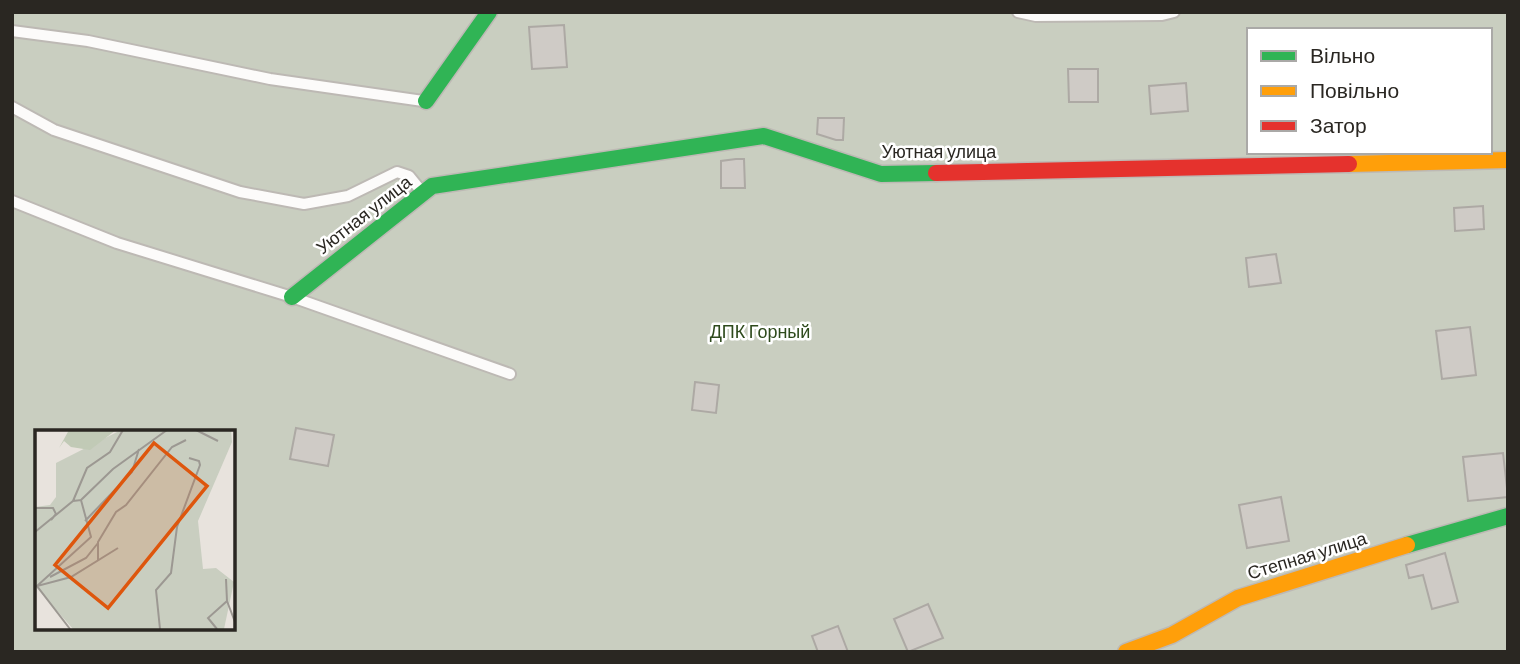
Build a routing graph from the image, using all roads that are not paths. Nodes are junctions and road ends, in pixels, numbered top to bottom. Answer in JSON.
{"nodes":[{"id":1,"x":489,"y":12,"type":"edge"},
{"id":2,"x":1018,"y":12,"type":"edge"},
{"id":3,"x":1174,"y":12,"type":"edge"},
{"id":4,"x":12,"y":32,"type":"edge"},
{"id":5,"x":426,"y":101,"type":"joint"},
{"id":6,"x":12,"y":107,"type":"edge"},
{"id":7,"x":1508,"y":160,"type":"edge"},
{"id":8,"x":423,"y":193,"type":"junction"},
{"id":9,"x":12,"y":201,"type":"edge"},
{"id":10,"x":292,"y":297,"type":"junction"},
{"id":11,"x":510,"y":374,"type":"dead end"},
{"id":12,"x":1508,"y":516,"type":"edge"},
{"id":13,"x":1126,"y":652,"type":"edge"}],
"edges":[{"from":1,"to":5,"type":"street"},
{"from":2,"to":3,"type":"lane"},
{"from":4,"to":5,"type":"lane"},
{"from":6,"to":8,"type":"lane"},
{"from":7,"to":8,"type":"street","name":"Уютная улица"},
{"from":8,"to":10,"type":"street","name":"Уютная улица"},
{"from":9,"to":10,"type":"lane"},
{"from":10,"to":11,"type":"lane"},
{"from":12,"to":13,"type":"street","name":"Степная улица"}]}
